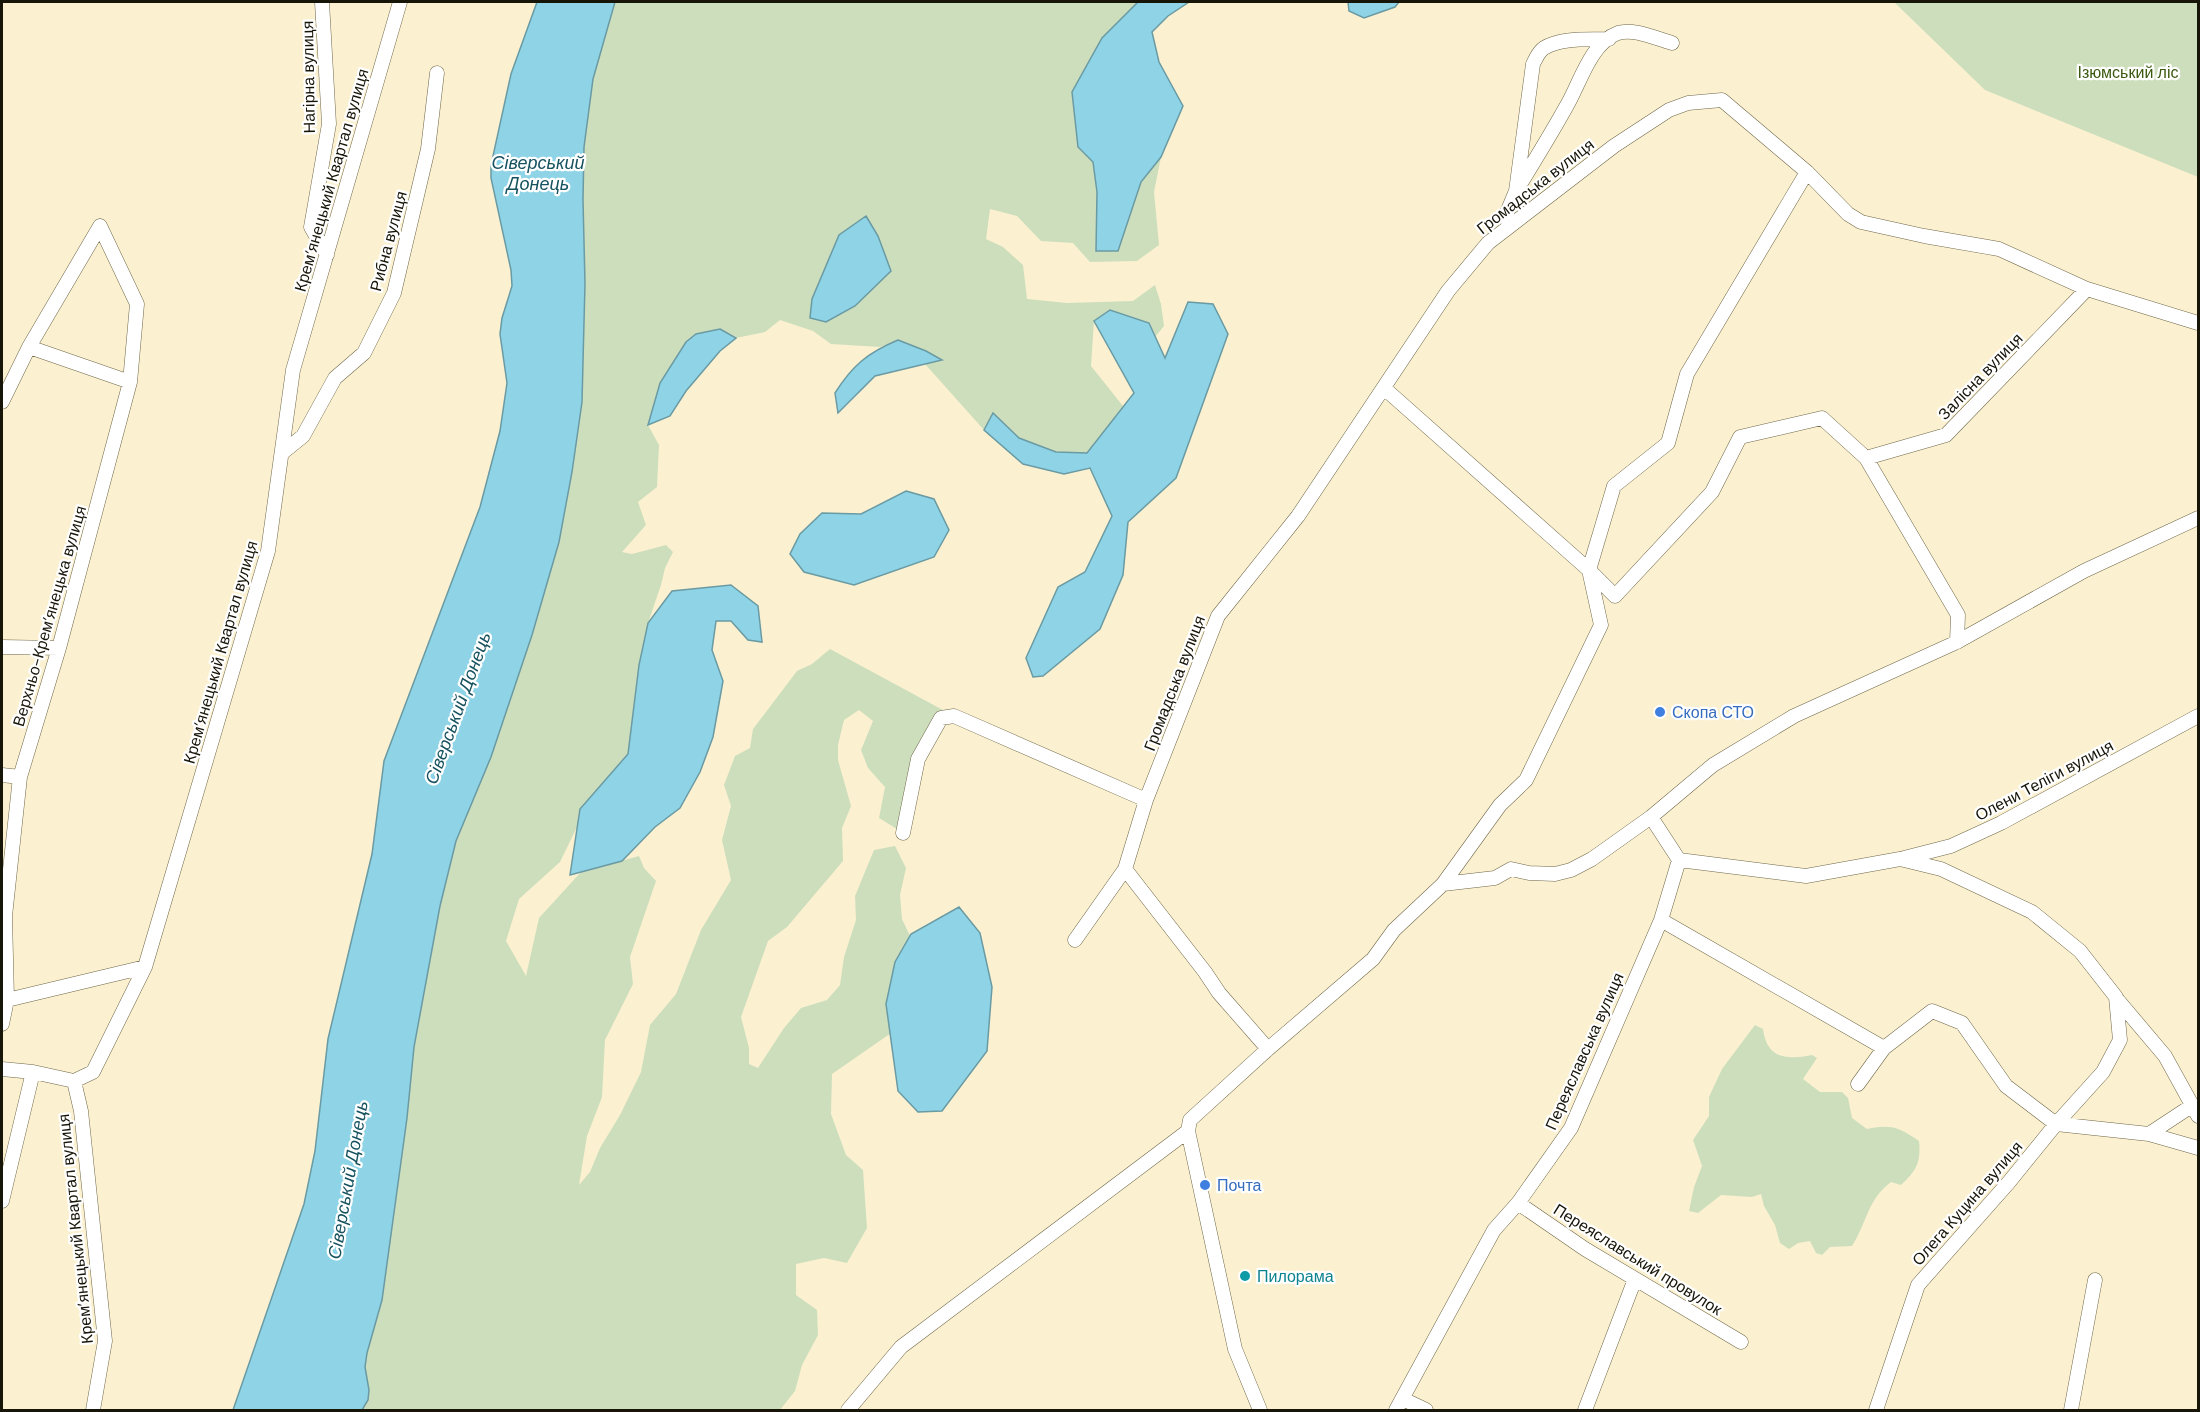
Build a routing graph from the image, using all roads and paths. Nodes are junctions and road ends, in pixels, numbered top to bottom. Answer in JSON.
{"nodes":[{"id":1,"x":322,"y":2,"type":"edge"},
{"id":2,"x":400,"y":2,"type":"edge"},
{"id":3,"x":1609,"y":39,"type":"junction"},
{"id":4,"x":1672,"y":43,"type":"dead end"},
{"id":5,"x":437,"y":73,"type":"dead end"},
{"id":6,"x":1807,"y":172,"type":"junction"},
{"id":7,"x":1516,"y":191,"type":"junction"},
{"id":8,"x":1509,"y":225,"type":"junction"},
{"id":9,"x":327,"y":255,"type":"junction"},
{"id":10,"x":2086,"y":289,"type":"junction"},
{"id":11,"x":2199,"y":323,"type":"edge"},
{"id":12,"x":29,"y":347,"type":"junction"},
{"id":13,"x":130,"y":382,"type":"junction"},
{"id":14,"x":1384,"y":388,"type":"junction"},
{"id":15,"x":2,"y":402,"type":"edge"},
{"id":16,"x":282,"y":453,"type":"junction"},
{"id":17,"x":1866,"y":458,"type":"junction"},
{"id":18,"x":2196,"y":517,"type":"edge"},
{"id":19,"x":1589,"y":570,"type":"junction"},
{"id":20,"x":1957,"y":642,"type":"junction"},
{"id":21,"x":2,"y":647,"type":"edge"},
{"id":22,"x":59,"y":648,"type":"junction"},
{"id":23,"x":2199,"y":716,"type":"edge"},
{"id":24,"x":2,"y":775,"type":"edge"},
{"id":25,"x":20,"y":777,"type":"junction"},
{"id":26,"x":1146,"y":800,"type":"junction"},
{"id":27,"x":1651,"y":817,"type":"junction"},
{"id":28,"x":903,"y":833,"type":"dead end"},
{"id":29,"x":1900,"y":859,"type":"junction"},
{"id":30,"x":1679,"y":860,"type":"junction"},
{"id":31,"x":1125,"y":869,"type":"junction"},
{"id":32,"x":1443,"y":884,"type":"junction"},
{"id":33,"x":3,"y":916,"type":"edge"},
{"id":34,"x":1661,"y":920,"type":"junction"},
{"id":35,"x":1075,"y":940,"type":"dead end"},
{"id":36,"x":145,"y":967,"type":"junction"},
{"id":37,"x":2116,"y":997,"type":"junction"},
{"id":38,"x":7,"y":1000,"type":"junction"},
{"id":39,"x":2,"y":1024,"type":"edge"},
{"id":40,"x":1884,"y":1048,"type":"junction"},
{"id":41,"x":1268,"y":1049,"type":"junction"},
{"id":42,"x":2,"y":1069,"type":"edge"},
{"id":43,"x":33,"y":1072,"type":"junction"},
{"id":44,"x":74,"y":1081,"type":"junction"},
{"id":45,"x":1858,"y":1084,"type":"dead end"},
{"id":46,"x":2197,"y":1112,"type":"edge"},
{"id":47,"x":2056,"y":1124,"type":"junction"},
{"id":48,"x":1188,"y":1131,"type":"junction"},
{"id":49,"x":2149,"y":1134,"type":"junction"},
{"id":50,"x":2199,"y":1148,"type":"edge"},
{"id":51,"x":2,"y":1201,"type":"edge"},
{"id":52,"x":1518,"y":1203,"type":"junction"},
{"id":53,"x":1635,"y":1279,"type":"junction"},
{"id":54,"x":2095,"y":1280,"type":"dead end"},
{"id":55,"x":1741,"y":1342,"type":"dead end"},
{"id":56,"x":1400,"y":1405,"type":"edge"},
{"id":57,"x":93,"y":1410,"type":"edge"},
{"id":58,"x":848,"y":1410,"type":"edge"},
{"id":59,"x":1260,"y":1410,"type":"edge"},
{"id":60,"x":1426,"y":1410,"type":"edge"},
{"id":61,"x":1585,"y":1410,"type":"edge"},
{"id":62,"x":1876,"y":1410,"type":"edge"},
{"id":63,"x":2071,"y":1410,"type":"edge"}],
"edges":[{"from":1,"to":9,"type":"street","name":"Нагірна вулиця"},
{"from":2,"to":9,"type":"street","name":"Крем’янецький Квартал вулиця"},
{"from":3,"to":4,"type":"street"},
{"from":3,"to":7,"type":"street","name":"Громадська вулиця"},
{"from":3,"to":7,"type":"street"},
{"from":5,"to":16,"type":"street","name":"Рибна вулиця"},
{"from":6,"to":8,"type":"street","name":"Громадська вулиця"},
{"from":6,"to":10,"type":"street","name":"Громадська вулиця"},
{"from":6,"to":19,"type":"street"},
{"from":7,"to":8,"type":"street"},
{"from":8,"to":14,"type":"street","name":"Громадська вулиця"},
{"from":9,"to":16,"type":"street","name":"Крем’янецький Квартал вулиця"},
{"from":10,"to":11,"type":"street","name":"Громадська вулиця"},
{"from":10,"to":17,"type":"street","name":"Залісна вулиця"},
{"from":12,"to":13,"type":"street"},
{"from":12,"to":13,"type":"street","name":"Верхньо-Крем’янецька вулиця"},
{"from":12,"to":15,"type":"street"},
{"from":13,"to":22,"type":"street","name":"Верхньо-Крем’янецька вулиця"},
{"from":14,"to":19,"type":"street"},
{"from":14,"to":26,"type":"street","name":"Громадська вулиця"},
{"from":16,"to":36,"type":"street","name":"Крем’янецький Квартал вулиця"},
{"from":17,"to":19,"type":"street"},
{"from":17,"to":20,"type":"street"},
{"from":18,"to":20,"type":"street"},
{"from":19,"to":32,"type":"street"},
{"from":20,"to":27,"type":"street"},
{"from":21,"to":22,"type":"street"},
{"from":22,"to":25,"type":"street","name":"Верхньо-Крем’янецька вулиця"},
{"from":23,"to":29,"type":"street","name":"Олени Теліги вулиця"},
{"from":24,"to":25,"type":"street"},
{"from":25,"to":33,"type":"street","name":"Верхньо-Крем’янецька вулиця"},
{"from":26,"to":28,"type":"street"},
{"from":26,"to":31,"type":"street","name":"Громадська вулиця"},
{"from":27,"to":30,"type":"street"},
{"from":27,"to":32,"type":"street"},
{"from":29,"to":30,"type":"street","name":"Олени Теліги вулиця"},
{"from":29,"to":37,"type":"street","name":"Олени Теліги вулиця"},
{"from":30,"to":34,"type":"street","name":"Переяславська вулиця"},
{"from":31,"to":35,"type":"street","name":"Громадська вулиця"},
{"from":31,"to":41,"type":"street"},
{"from":32,"to":41,"type":"street"},
{"from":33,"to":38,"type":"street","name":"Верхньо-Крем’янецька вулиця"},
{"from":34,"to":40,"type":"street"},
{"from":34,"to":52,"type":"street","name":"Переяславська вулиця"},
{"from":36,"to":38,"type":"street"},
{"from":36,"to":44,"type":"street","name":"Крем’янецький Квартал вулиця"},
{"from":37,"to":46,"type":"street","name":"Олени Теліги вулиця"},
{"from":37,"to":47,"type":"street","name":"Олега Куцина вулиця"},
{"from":38,"to":39,"type":"street","name":"Верхньо-Крем’янецька вулиця"},
{"from":40,"to":45,"type":"street"},
{"from":40,"to":47,"type":"street"},
{"from":41,"to":48,"type":"street"},
{"from":42,"to":43,"type":"street"},
{"from":43,"to":44,"type":"street"},
{"from":43,"to":51,"type":"street"},
{"from":44,"to":57,"type":"street","name":"Крем’янецький Квартал вулиця"},
{"from":46,"to":49,"type":"street"},
{"from":47,"to":49,"type":"street"},
{"from":47,"to":62,"type":"street","name":"Олега Куцина вулиця"},
{"from":48,"to":58,"type":"street"},
{"from":48,"to":59,"type":"street"},
{"from":49,"to":50,"type":"street"},
{"from":52,"to":53,"type":"street","name":"Переяславський провулок"},
{"from":52,"to":56,"type":"street","name":"Переяславська вулиця"},
{"from":53,"to":55,"type":"street","name":"Переяславський провулок"},
{"from":53,"to":61,"type":"street"},
{"from":54,"to":63,"type":"street"},
{"from":56,"to":60,"type":"street"}]}
